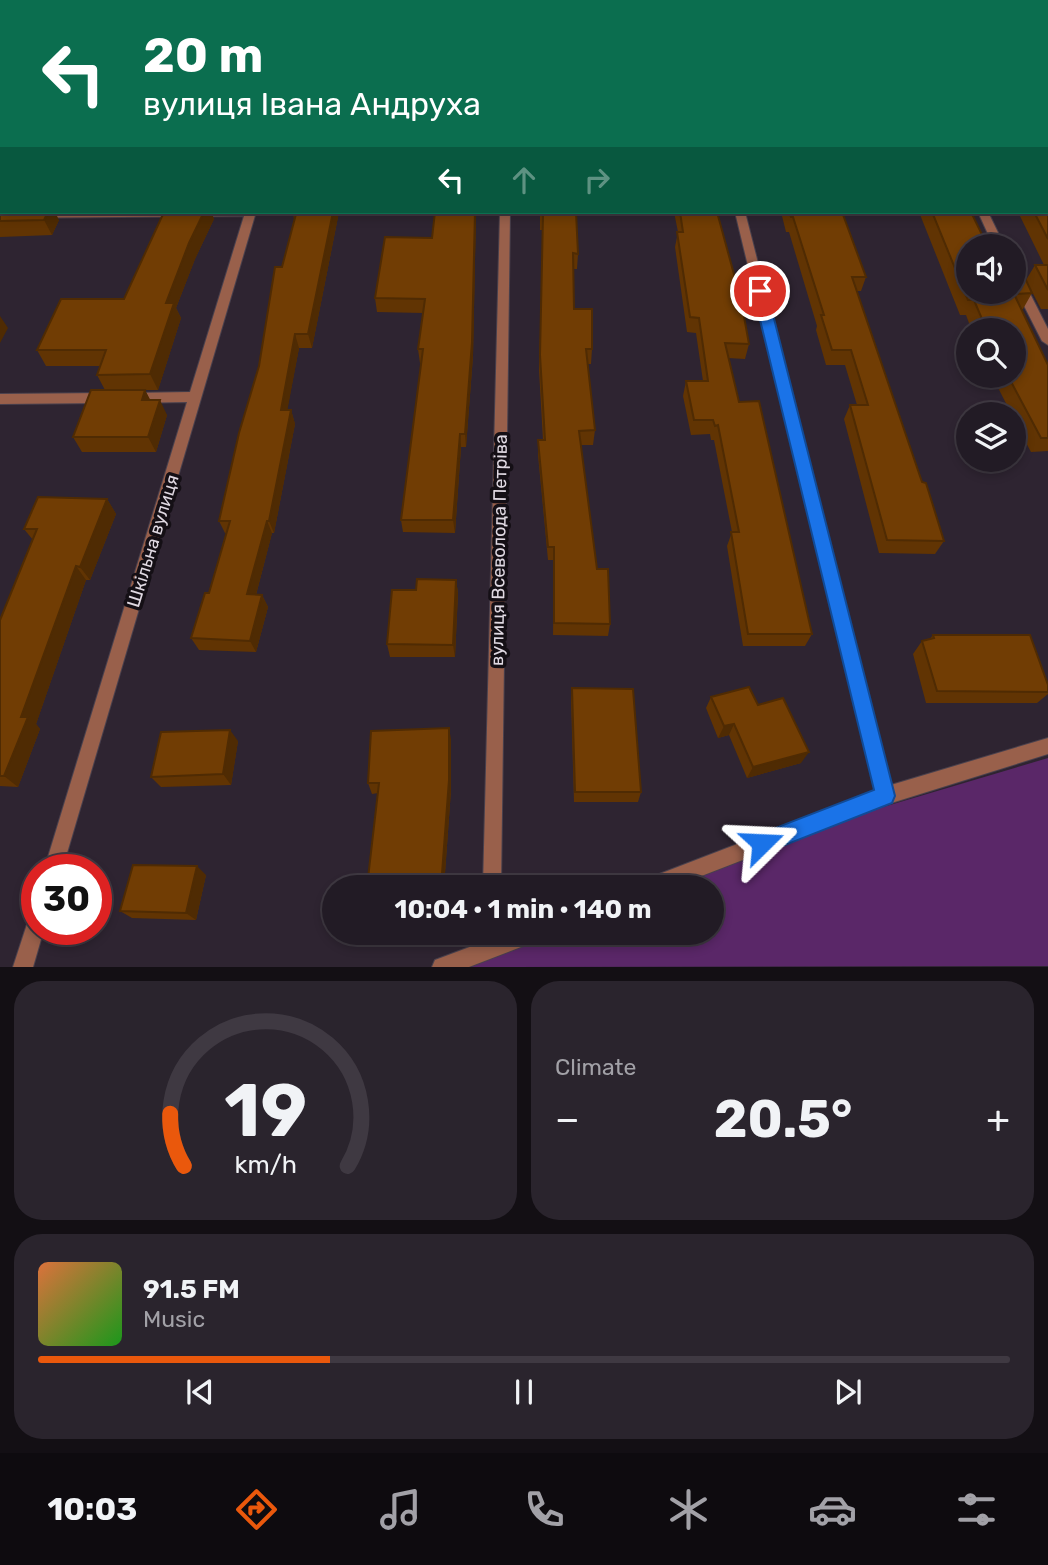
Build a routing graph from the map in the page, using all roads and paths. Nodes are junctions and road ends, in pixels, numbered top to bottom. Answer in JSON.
{"nodes":[{"id":1,"x":126,"y":214,"type":"edge"},
{"id":2,"x":251,"y":214,"type":"edge"},
{"id":3,"x":505,"y":214,"type":"edge"},
{"id":4,"x":740,"y":214,"type":"edge"},
{"id":5,"x":983,"y":214,"type":"edge"},
{"id":6,"x":0,"y":215,"type":"edge"},
{"id":7,"x":993,"y":234,"type":"edge"},
{"id":8,"x":1026,"y":298,"type":"edge"},
{"id":9,"x":1048,"y":341,"type":"edge"},
{"id":10,"x":196,"y":397,"type":"junction"},
{"id":11,"x":0,"y":399,"type":"edge"},
{"id":12,"x":1048,"y":746,"type":"edge"},
{"id":13,"x":885,"y":796,"type":"junction"},
{"id":14,"x":57,"y":854,"type":"edge"},
{"id":15,"x":492,"y":875,"type":"edge"},
{"id":16,"x":680,"y":875,"type":"edge"},
{"id":17,"x":30,"y":945,"type":"edge"},
{"id":18,"x":483,"y":945,"type":"edge"},
{"id":19,"x":23,"y":967,"type":"edge"},
{"id":20,"x":442,"y":967,"type":"edge"}],
"edges":[{"from":1,"to":6,"type":"street"},
{"from":2,"to":10,"type":"street","name":"Шкільна вулиця"},
{"from":3,"to":15,"type":"street","name":"вулиця Всеволода Петріва"},
{"from":4,"to":13,"type":"street"},
{"from":5,"to":7,"type":"street"},
{"from":8,"to":9,"type":"street"},
{"from":10,"to":11,"type":"street"},
{"from":10,"to":14,"type":"street","name":"Шкільна вулиця"},
{"from":12,"to":13,"type":"street"},
{"from":13,"to":16,"type":"street"},
{"from":17,"to":19,"type":"street"},
{"from":18,"to":20,"type":"street"}]}
